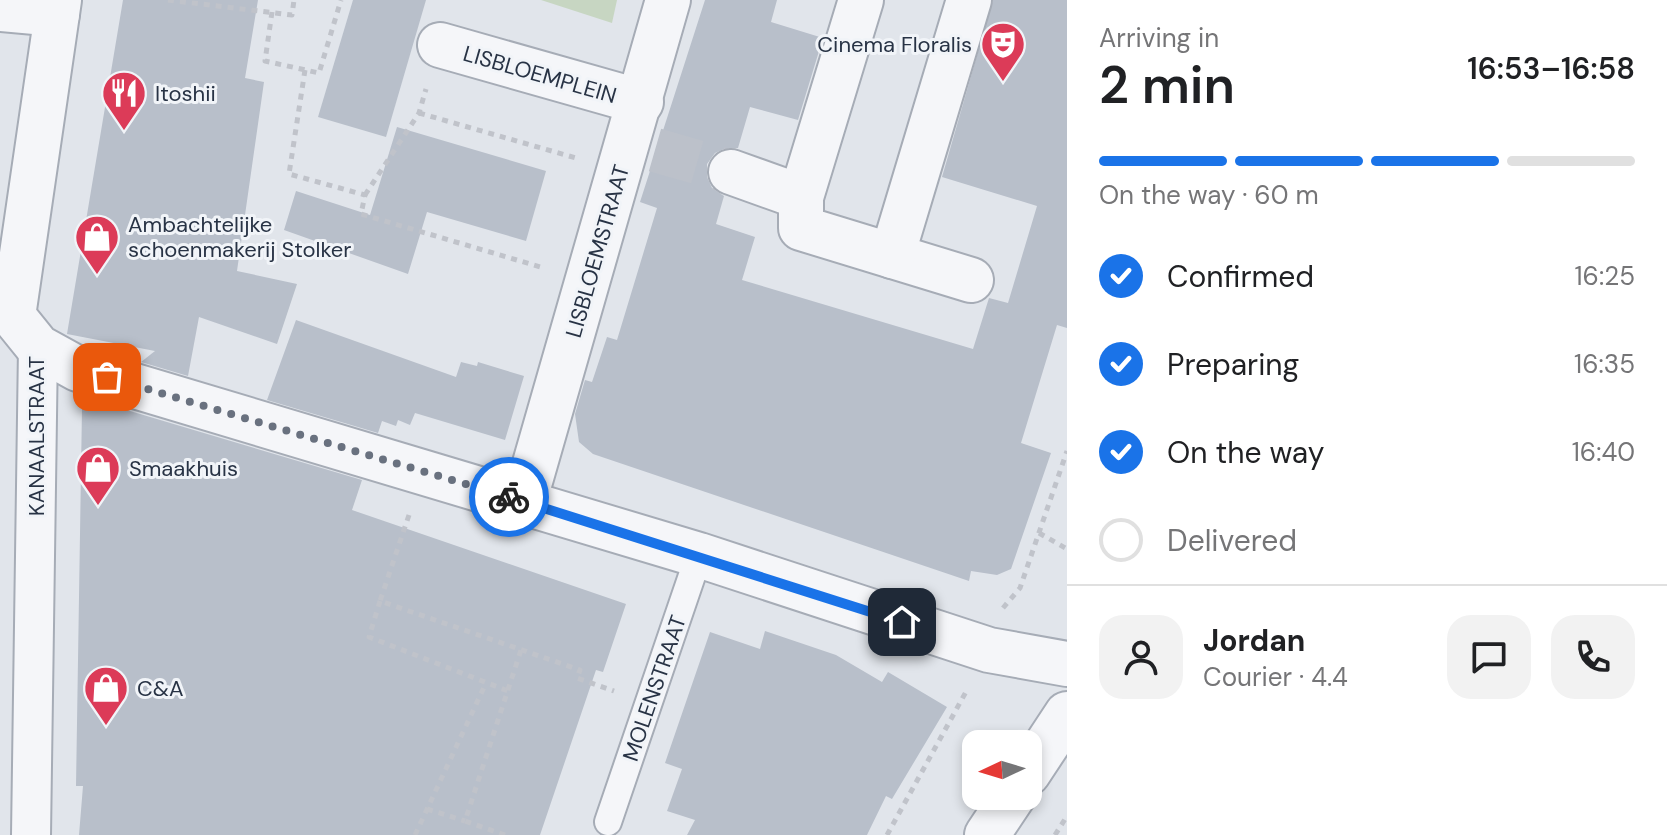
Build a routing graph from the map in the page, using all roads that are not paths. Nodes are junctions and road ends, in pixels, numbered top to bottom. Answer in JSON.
{"nodes":[{"id":1,"x":668,"y":0,"type":"edge"},
{"id":2,"x":861,"y":0,"type":"edge"},
{"id":3,"x":969,"y":0,"type":"edge"},
{"id":4,"x":58,"y":7,"type":"edge"},
{"id":5,"x":0,"y":9,"type":"edge"},
{"id":6,"x":440,"y":45,"type":"road end"},
{"id":7,"x":641,"y":102,"type":"junction"},
{"id":8,"x":731,"y":172,"type":"tunnel mouth"},
{"id":9,"x":801,"y":197,"type":"junction"},
{"id":10,"x":892,"y":256,"type":"junction"},
{"id":11,"x":971,"y":280,"type":"dead end"},
{"id":12,"x":19,"y":347,"type":"edge"},
{"id":13,"x":524,"y":502,"type":"junction"},
{"id":14,"x":699,"y":555,"type":"junction"},
{"id":15,"x":1067,"y":664,"type":"edge"},
{"id":16,"x":1067,"y":714,"type":"edge"},
{"id":17,"x":1042,"y":752,"type":"edge"},
{"id":18,"x":1004,"y":810,"type":"edge"},
{"id":19,"x":608,"y":822,"type":"dead end"},
{"id":20,"x":31,"y":835,"type":"edge"},
{"id":21,"x":987,"y":835,"type":"edge"}],
"edges":[{"from":1,"to":7,"type":"street","name":"LISBLOEMSTRAAT"},
{"from":2,"to":9,"type":"street"},
{"from":3,"to":10,"type":"street"},
{"from":4,"to":5,"type":"street"},
{"from":4,"to":12,"type":"street","name":"KANAALSTRAAT"},
{"from":6,"to":7,"type":"street","name":"LISBLOEMPLEIN"},
{"from":7,"to":13,"type":"street","name":"LISBLOEMSTRAAT"},
{"from":8,"to":9,"type":"street"},
{"from":9,"to":10,"type":"street"},
{"from":10,"to":11,"type":"street"},
{"from":12,"to":13,"type":"street"},
{"from":12,"to":20,"type":"street","name":"KANAALSTRAAT"},
{"from":13,"to":14,"type":"street"},
{"from":14,"to":15,"type":"street"},
{"from":14,"to":19,"type":"lane","name":"MOLENSTRAAT"},
{"from":16,"to":17,"type":"street"},
{"from":18,"to":21,"type":"street"}]}
